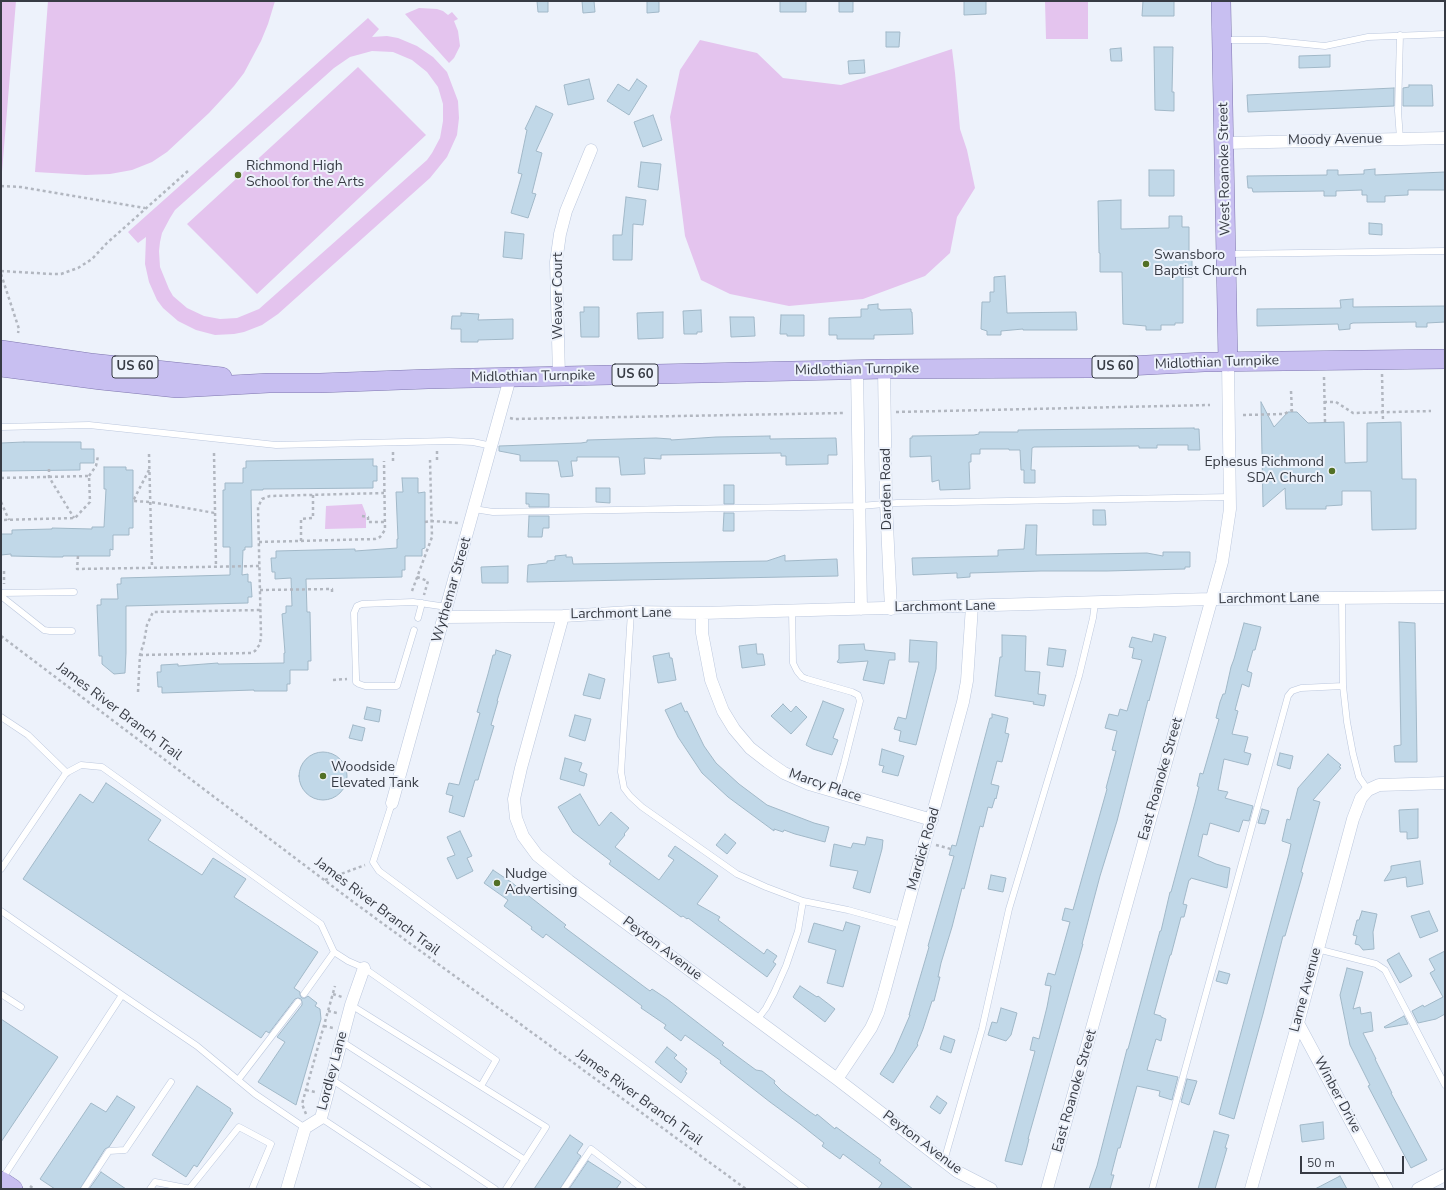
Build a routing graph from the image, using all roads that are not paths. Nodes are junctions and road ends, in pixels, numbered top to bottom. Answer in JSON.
{"nodes":[{"id":1,"x":1221,"y":1,"type":"edge"},
{"id":2,"x":1445,"y":34,"type":"edge"},
{"id":3,"x":1400,"y":35,"type":"junction"},
{"id":4,"x":1222,"y":40,"type":"junction"},
{"id":5,"x":1445,"y":138,"type":"edge"},
{"id":6,"x":1400,"y":139,"type":"junction"},
{"id":7,"x":1224,"y":143,"type":"junction"},
{"id":8,"x":591,"y":150,"type":"dead end"},
{"id":9,"x":1445,"y":251,"type":"edge"},
{"id":10,"x":1227,"y":254,"type":"junction"},
{"id":11,"x":1,"y":350,"type":"edge"},
{"id":12,"x":1445,"y":359,"type":"edge"},
{"id":13,"x":1228,"y":362,"type":"junction"},
{"id":14,"x":1,"y":366,"type":"edge"},
{"id":15,"x":884,"y":369,"type":"junction"},
{"id":16,"x":857,"y":370,"type":"junction"},
{"id":17,"x":559,"y":376,"type":"junction"},
{"id":18,"x":510,"y":378,"type":"junction"},
{"id":19,"x":269,"y":383,"type":"junction"},
{"id":20,"x":1,"y":427,"type":"edge"},
{"id":21,"x":492,"y":446,"type":"junction"},
{"id":22,"x":1231,"y":497,"type":"junction"},
{"id":23,"x":886,"y":503,"type":"junction"},
{"id":24,"x":860,"y":506,"type":"junction"},
{"id":25,"x":474,"y":510,"type":"junction"},
{"id":26,"x":74,"y":592,"type":"dead end"},
{"id":27,"x":1,"y":593,"type":"edge"},
{"id":28,"x":1,"y":596,"type":"edge"},
{"id":29,"x":1445,"y":597,"type":"edge"},
{"id":30,"x":1342,"y":598,"type":"junction"},
{"id":31,"x":1211,"y":599,"type":"junction"},
{"id":32,"x":422,"y":603,"type":"junction"},
{"id":33,"x":1095,"y":603,"type":"junction"},
{"id":34,"x":972,"y":606,"type":"junction"},
{"id":35,"x":861,"y":609,"type":"junction"},
{"id":36,"x":891,"y":609,"type":"junction"},
{"id":37,"x":792,"y":611,"type":"junction"},
{"id":38,"x":446,"y":612,"type":"junction"},
{"id":39,"x":631,"y":612,"type":"junction"},
{"id":40,"x":702,"y":613,"type":"junction"},
{"id":41,"x":563,"y":616,"type":"junction"},
{"id":42,"x":418,"y":618,"type":"dead end"},
{"id":43,"x":72,"y":630,"type":"dead end"},
{"id":44,"x":414,"y":630,"type":"dead end"},
{"id":45,"x":1343,"y":686,"type":"junction"},
{"id":46,"x":1,"y":717,"type":"edge"},
{"id":47,"x":67,"y":773,"type":"junction"},
{"id":48,"x":1445,"y":783,"type":"edge"},
{"id":49,"x":1367,"y":791,"type":"junction"},
{"id":50,"x":836,"y":792,"type":"junction"},
{"id":51,"x":392,"y":802,"type":"joint"},
{"id":52,"x":932,"y":820,"type":"junction"},
{"id":53,"x":1,"y":869,"type":"edge"},
{"id":54,"x":803,"y":901,"type":"junction"},
{"id":55,"x":1,"y":911,"type":"edge"},
{"id":56,"x":902,"y":925,"type":"junction"},
{"id":57,"x":1317,"y":949,"type":"junction"},
{"id":58,"x":334,"y":952,"type":"junction"},
{"id":59,"x":364,"y":968,"type":"junction"},
{"id":60,"x":1,"y":994,"type":"edge"},
{"id":61,"x":304,"y":994,"type":"dead end"},
{"id":62,"x":122,"y":995,"type":"junction"},
{"id":63,"x":298,"y":1002,"type":"dead end"},
{"id":64,"x":351,"y":1005,"type":"junction"},
{"id":65,"x":21,"y":1007,"type":"dead end"},
{"id":66,"x":757,"y":1020,"type":"junction"},
{"id":67,"x":1298,"y":1023,"type":"junction"},
{"id":68,"x":341,"y":1041,"type":"junction"},
{"id":69,"x":331,"y":1078,"type":"junction"},
{"id":70,"x":837,"y":1079,"type":"junction"},
{"id":71,"x":238,"y":1080,"type":"junction"},
{"id":72,"x":171,"y":1082,"type":"dead end"},
{"id":73,"x":1445,"y":1085,"type":"edge"},
{"id":74,"x":481,"y":1086,"type":"junction"},
{"id":75,"x":321,"y":1118,"type":"junction"},
{"id":76,"x":305,"y":1128,"type":"junction"},
{"id":77,"x":525,"y":1160,"type":"junction"},
{"id":78,"x":944,"y":1161,"type":"junction"},
{"id":79,"x":1445,"y":1175,"type":"edge"},
{"id":80,"x":1,"y":1181,"type":"edge"},
{"id":81,"x":21,"y":1187,"type":"edge"},
{"id":82,"x":84,"y":1189,"type":"edge"},
{"id":83,"x":150,"y":1189,"type":"edge"},
{"id":84,"x":190,"y":1189,"type":"edge"},
{"id":85,"x":252,"y":1189,"type":"edge"},
{"id":86,"x":287,"y":1189,"type":"edge"},
{"id":87,"x":428,"y":1189,"type":"edge"},
{"id":88,"x":495,"y":1189,"type":"edge"},
{"id":89,"x":506,"y":1189,"type":"edge"},
{"id":90,"x":564,"y":1189,"type":"edge"},
{"id":91,"x":643,"y":1189,"type":"edge"},
{"id":92,"x":805,"y":1189,"type":"edge"},
{"id":93,"x":991,"y":1189,"type":"edge"},
{"id":94,"x":1047,"y":1189,"type":"edge"},
{"id":95,"x":1152,"y":1189,"type":"edge"},
{"id":96,"x":1251,"y":1189,"type":"edge"},
{"id":97,"x":1386,"y":1189,"type":"edge"},
{"id":98,"x":1418,"y":1189,"type":"edge"}],
"edges":[{"from":1,"to":4,"type":"main road","name":"West Roanoke Street"},
{"from":2,"to":3,"type":"lane"},
{"from":3,"to":4,"type":"lane"},
{"from":3,"to":6,"type":"lane"},
{"from":4,"to":7,"type":"main road","name":"West Roanoke Street"},
{"from":5,"to":6,"type":"street","name":"Moody Avenue"},
{"from":6,"to":7,"type":"street","name":"Moody Avenue"},
{"from":7,"to":10,"type":"main road","name":"West Roanoke Street"},
{"from":8,"to":17,"type":"street","name":"Weaver Court"},
{"from":9,"to":10,"type":"lane"},
{"from":10,"to":13,"type":"main road","name":"West Roanoke Street"},
{"from":11,"to":19,"type":"main road","name":"Midlothian Turnpike","number":"US 60"},
{"from":12,"to":13,"type":"main road","name":"Midlothian Turnpike"},
{"from":13,"to":15,"type":"main road","name":"Midlothian Turnpike","number":"US 60"},
{"from":13,"to":22,"type":"street","name":"East Roanoke Street"},
{"from":14,"to":19,"type":"main road","name":"Midlothian Turnpike","number":"US 60"},
{"from":15,"to":16,"type":"main road","name":"Midlothian Turnpike","number":"US 60"},
{"from":15,"to":23,"type":"street","name":"Darden Road"},
{"from":16,"to":17,"type":"main road","name":"Midlothian Turnpike","number":"US 60"},
{"from":16,"to":24,"type":"street","name":"Darden Road"},
{"from":17,"to":18,"type":"main road","name":"Midlothian Turnpike","number":"US 60"},
{"from":18,"to":19,"type":"main road","name":"Midlothian Turnpike","number":"US 60"},
{"from":18,"to":21,"type":"street","name":"Wythemar Street"},
{"from":20,"to":21,"type":"lane"},
{"from":21,"to":25,"type":"street","name":"Wythemar Street"},
{"from":22,"to":23,"type":"lane"},
{"from":22,"to":31,"type":"street","name":"East Roanoke Street"},
{"from":23,"to":24,"type":"lane"},
{"from":23,"to":36,"type":"street","name":"Darden Road"},
{"from":24,"to":25,"type":"lane"},
{"from":24,"to":35,"type":"street","name":"Darden Road"},
{"from":25,"to":38,"type":"street","name":"Wythemar Street"},
{"from":26,"to":27,"type":"lane"},
{"from":28,"to":43,"type":"lane"},
{"from":29,"to":30,"type":"street","name":"Larchmont Lane"},
{"from":30,"to":31,"type":"street","name":"Larchmont Lane"},
{"from":30,"to":45,"type":"lane"},
{"from":31,"to":33,"type":"street","name":"Larchmont Lane"},
{"from":31,"to":94,"type":"street","name":"East Roanoke Street"},
{"from":32,"to":38,"type":"lane"},
{"from":32,"to":42,"type":"lane"},
{"from":32,"to":44,"type":"lane"},
{"from":33,"to":34,"type":"street","name":"Larchmont Lane"},
{"from":33,"to":78,"type":"lane"},
{"from":34,"to":36,"type":"street","name":"Larchmont Lane"},
{"from":34,"to":52,"type":"street","name":"Mardick Road"},
{"from":35,"to":36,"type":"street","name":"Larchmont Lane"},
{"from":35,"to":37,"type":"street","name":"Larchmont Lane"},
{"from":37,"to":40,"type":"street","name":"Larchmont Lane"},
{"from":37,"to":50,"type":"lane"},
{"from":38,"to":41,"type":"street","name":"Larchmont Lane"},
{"from":38,"to":51,"type":"street","name":"Wythemar Street"},
{"from":39,"to":40,"type":"street","name":"Larchmont Lane"},
{"from":39,"to":41,"type":"street","name":"Larchmont Lane"},
{"from":39,"to":54,"type":"lane"},
{"from":40,"to":50,"type":"street","name":"Marcy Place"},
{"from":41,"to":66,"type":"street","name":"Peyton Avenue"},
{"from":45,"to":49,"type":"lane"},
{"from":45,"to":95,"type":"lane"},
{"from":46,"to":47,"type":"lane"},
{"from":47,"to":53,"type":"lane"},
{"from":47,"to":58,"type":"lane"},
{"from":48,"to":49,"type":"street"},
{"from":49,"to":57,"type":"street","name":"Larne Avenue"},
{"from":50,"to":52,"type":"street","name":"Marcy Place"},
{"from":51,"to":92,"type":"lane"},
{"from":52,"to":56,"type":"street","name":"Mardick Road"},
{"from":54,"to":56,"type":"lane"},
{"from":54,"to":66,"type":"lane"},
{"from":55,"to":62,"type":"lane"},
{"from":56,"to":70,"type":"street","name":"Mardick Road"},
{"from":57,"to":67,"type":"street","name":"Larne Avenue"},
{"from":57,"to":73,"type":"lane"},
{"from":58,"to":59,"type":"lane"},
{"from":58,"to":61,"type":"lane"},
{"from":59,"to":64,"type":"street","name":"Lordley Lane"},
{"from":59,"to":74,"type":"lane"},
{"from":60,"to":65,"type":"lane"},
{"from":62,"to":71,"type":"lane"},
{"from":62,"to":80,"type":"lane"},
{"from":63,"to":71,"type":"lane"},
{"from":64,"to":68,"type":"street","name":"Lordley Lane"},
{"from":64,"to":74,"type":"lane"},
{"from":66,"to":70,"type":"street","name":"Peyton Avenue"},
{"from":67,"to":96,"type":"street","name":"Larne Avenue"},
{"from":67,"to":97,"type":"street","name":"Winber Drive"},
{"from":68,"to":69,"type":"street","name":"Lordley Lane"},
{"from":68,"to":77,"type":"lane"},
{"from":69,"to":75,"type":"street","name":"Lordley Lane"},
{"from":69,"to":88,"type":"lane"},
{"from":70,"to":78,"type":"street","name":"Peyton Avenue"},
{"from":71,"to":76,"type":"lane"},
{"from":72,"to":82,"type":"lane"},
{"from":74,"to":77,"type":"lane"},
{"from":75,"to":76,"type":"street","name":"Lordley Lane"},
{"from":75,"to":87,"type":"lane"},
{"from":76,"to":86,"type":"street"},
{"from":77,"to":89,"type":"lane"},
{"from":78,"to":93,"type":"street","name":"Peyton Avenue"},
{"from":79,"to":98,"type":"street"},
{"from":80,"to":81,"type":"main road"},
{"from":83,"to":84,"type":"lane"},
{"from":84,"to":85,"type":"lane"},
{"from":90,"to":91,"type":"lane"}]}
